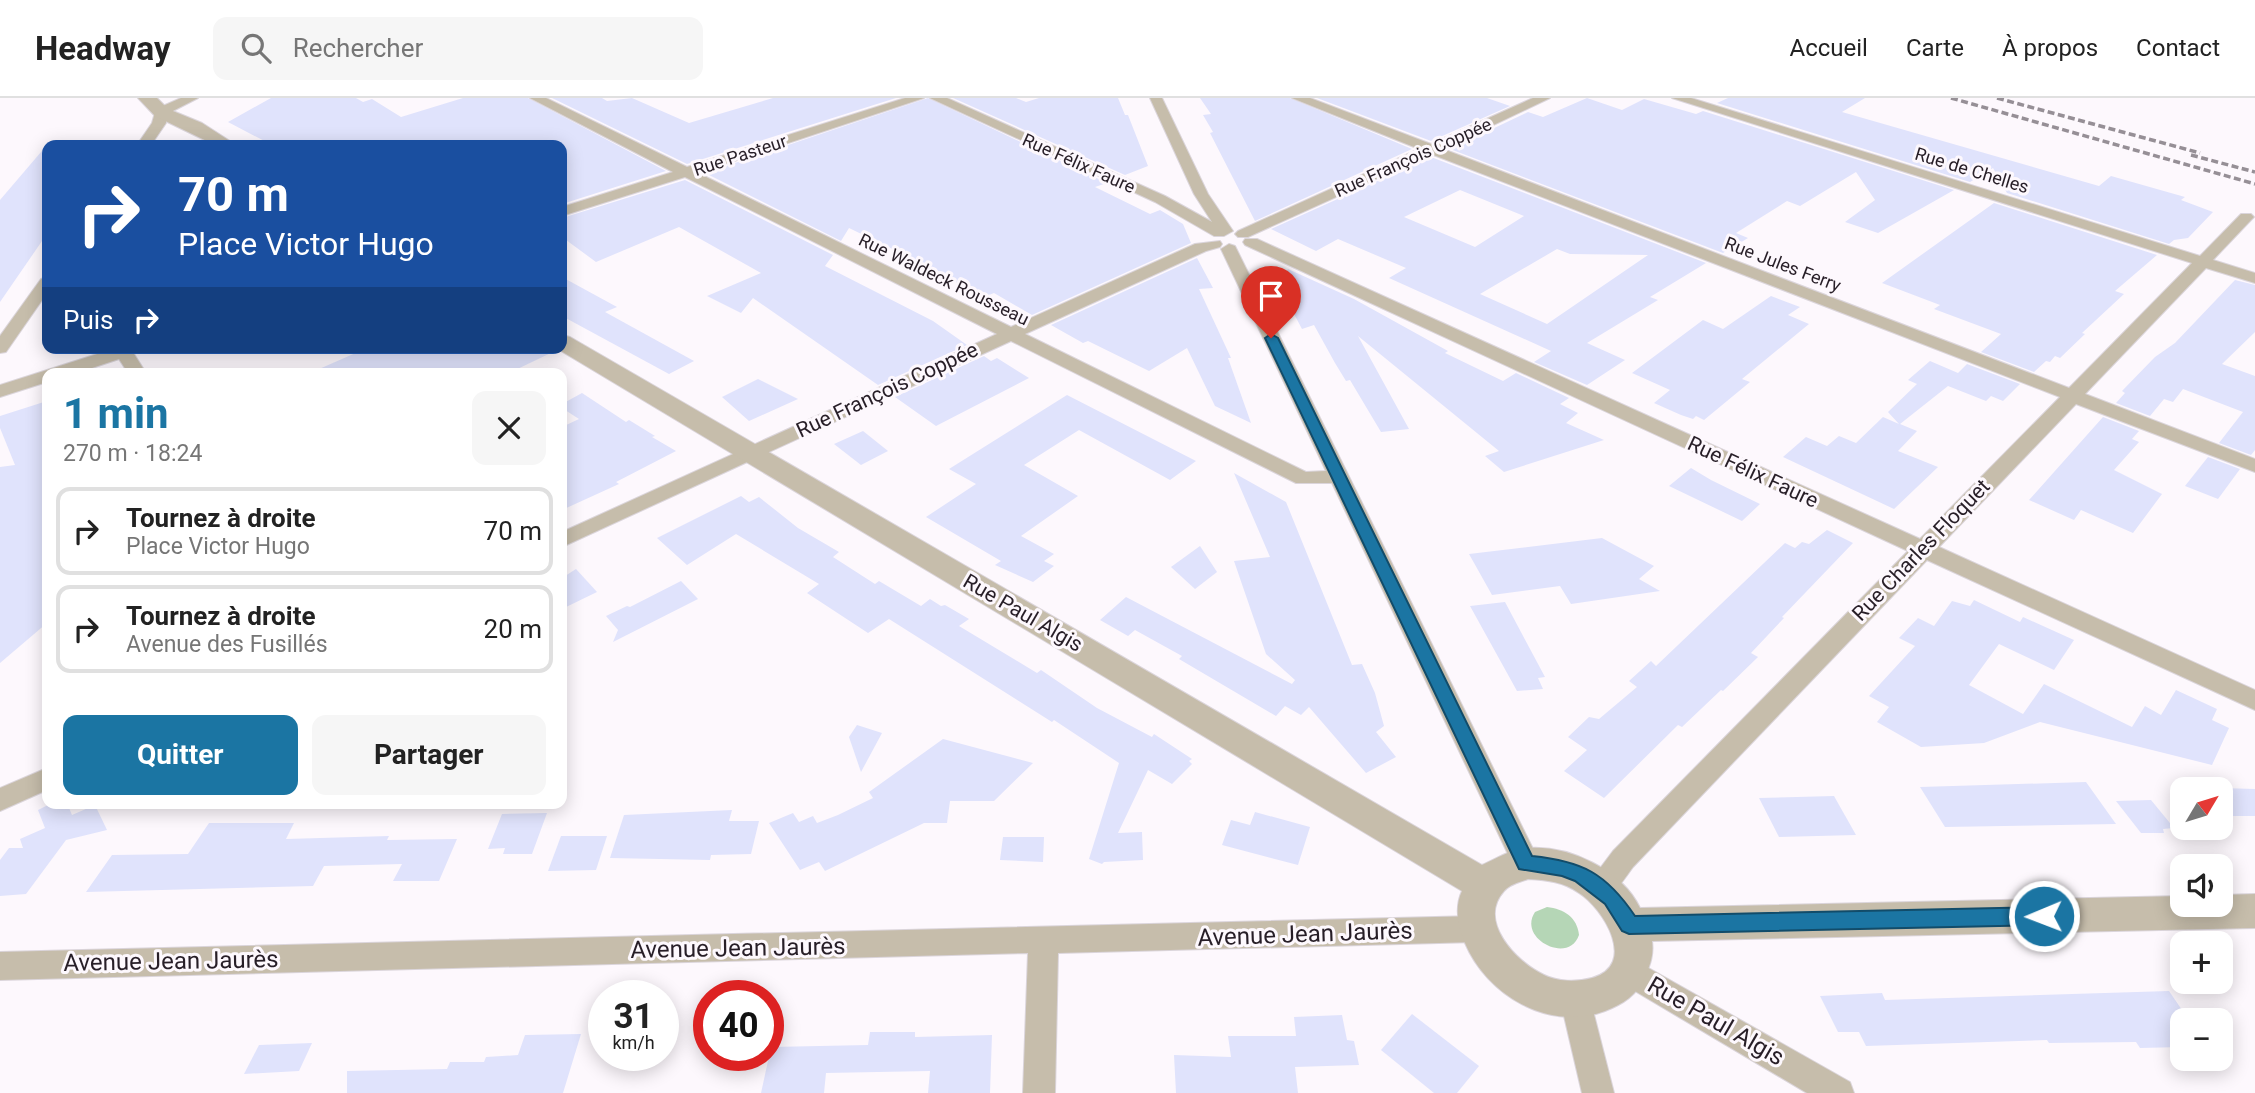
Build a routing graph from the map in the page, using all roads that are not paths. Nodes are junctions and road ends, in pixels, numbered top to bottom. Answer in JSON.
{"nodes":[{"id":1,"x":146,"y":98,"type":"edge"},
{"id":2,"x":192,"y":98,"type":"edge"},
{"id":3,"x":536,"y":98,"type":"edge"},
{"id":4,"x":918,"y":98,"type":"edge"},
{"id":5,"x":936,"y":98,"type":"edge"},
{"id":6,"x":1156,"y":98,"type":"edge"},
{"id":7,"x":1298,"y":98,"type":"edge"},
{"id":8,"x":1544,"y":98,"type":"edge"},
{"id":9,"x":1678,"y":98,"type":"edge"},
{"id":10,"x":162,"y":112,"type":"junction"},
{"id":11,"x":147,"y":140,"type":"edge"},
{"id":12,"x":217,"y":140,"type":"edge"},
{"id":13,"x":1430,"y":149,"type":"junction"},
{"id":14,"x":686,"y":172,"type":"junction"},
{"id":15,"x":567,"y":210,"type":"edge"},
{"id":16,"x":2246,"y":217,"type":"dead end"},
{"id":17,"x":1247,"y":238,"type":"junction"},
{"id":18,"x":1222,"y":239,"type":"junction"},
{"id":19,"x":2202,"y":262,"type":"junction"},
{"id":20,"x":2255,"y":278,"type":"edge"},
{"id":21,"x":42,"y":289,"type":"edge"},
{"id":22,"x":1010,"y":333,"type":"junction"},
{"id":23,"x":567,"y":345,"type":"edge"},
{"id":24,"x":0,"y":348,"type":"edge"},
{"id":25,"x":117,"y":354,"type":"edge"},
{"id":26,"x":73,"y":368,"type":"edge"},
{"id":27,"x":42,"y":378,"type":"edge"},
{"id":28,"x":0,"y":391,"type":"edge"},
{"id":29,"x":2072,"y":395,"type":"junction"},
{"id":30,"x":750,"y":453,"type":"junction"},
{"id":31,"x":2255,"y":466,"type":"edge"},
{"id":32,"x":1339,"y":476,"type":"junction"},
{"id":33,"x":567,"y":538,"type":"edge"},
{"id":34,"x":1921,"y":549,"type":"junction"},
{"id":35,"x":2255,"y":701,"type":"edge"},
{"id":36,"x":42,"y":780,"type":"edge"},
{"id":37,"x":0,"y":800,"type":"edge"},
{"id":38,"x":1526,"y":863,"type":"junction"},
{"id":39,"x":1484,"y":885,"type":"junction"},
{"id":40,"x":1600,"y":887,"type":"junction"},
{"id":41,"x":2255,"y":911,"type":"edge"},
{"id":42,"x":1629,"y":925,"type":"junction"},
{"id":43,"x":1476,"y":929,"type":"junction"},
{"id":44,"x":1043,"y":941,"type":"junction"},
{"id":45,"x":0,"y":966,"type":"edge"},
{"id":46,"x":1629,"y":971,"type":"junction"},
{"id":47,"x":1575,"y":999,"type":"junction"},
{"id":48,"x":1039,"y":1093,"type":"edge"},
{"id":49,"x":1598,"y":1093,"type":"edge"},
{"id":50,"x":1839,"y":1093,"type":"edge"}],
"edges":[{"from":1,"to":10,"type":"street"},
{"from":2,"to":10,"type":"street"},
{"from":3,"to":14,"type":"street","name":"Rue Waldeck Rousseau"},
{"from":4,"to":14,"type":"street","name":"Rue Pasteur"},
{"from":5,"to":18,"type":"street","name":"Rue Félix Faure"},
{"from":6,"to":18,"type":"street"},
{"from":7,"to":13,"type":"street","name":"Rue Jules Ferry"},
{"from":8,"to":13,"type":"street","name":"Rue François Coppée"},
{"from":9,"to":19,"type":"street","name":"Rue de Chelles"},
{"from":10,"to":11,"type":"street"},
{"from":10,"to":12,"type":"street"},
{"from":13,"to":17,"type":"street","name":"Rue François Coppée"},
{"from":13,"to":29,"type":"street","name":"Rue Jules Ferry"},
{"from":14,"to":15,"type":"street","name":"Rue Pasteur"},
{"from":14,"to":22,"type":"street","name":"Rue Waldeck Rousseau"},
{"from":16,"to":19,"type":"street","name":"Rue Charles Floquet"},
{"from":17,"to":18,"type":"street"},
{"from":17,"to":34,"type":"street","name":"Rue Félix Faure"},
{"from":18,"to":22,"type":"street","name":"Rue François Coppée"},
{"from":18,"to":32,"type":"street"},
{"from":19,"to":20,"type":"street","name":"Rue de Chelles"},
{"from":19,"to":29,"type":"street","name":"Rue Charles Floquet"},
{"from":21,"to":24,"type":"street"},
{"from":22,"to":30,"type":"street","name":"Rue François Coppée"},
{"from":22,"to":32,"type":"street","name":"Rue Waldeck Rousseau"},
{"from":23,"to":30,"type":"street","name":"Rue Paul Algis"},
{"from":25,"to":26,"type":"street"},
{"from":27,"to":28,"type":"street"},
{"from":29,"to":31,"type":"street","name":"Rue Jules Ferry"},
{"from":29,"to":34,"type":"street","name":"Rue Charles Floquet"},
{"from":30,"to":33,"type":"street","name":"Rue François Coppée"},
{"from":30,"to":39,"type":"street","name":"Rue Paul Algis"},
{"from":32,"to":38,"type":"street"},
{"from":34,"to":35,"type":"street","name":"Rue Félix Faure"},
{"from":34,"to":40,"type":"street","name":"Rue Charles Floquet"},
{"from":36,"to":37,"type":"street"},
{"from":38,"to":39,"type":"street"},
{"from":38,"to":40,"type":"street"},
{"from":39,"to":43,"type":"street"},
{"from":40,"to":42,"type":"street"},
{"from":41,"to":42,"type":"street"},
{"from":42,"to":46,"type":"street"},
{"from":43,"to":44,"type":"street","name":"Avenue Jean Jaurès"},
{"from":43,"to":47,"type":"street"},
{"from":44,"to":45,"type":"street","name":"Avenue Jean Jaurès"},
{"from":44,"to":48,"type":"street"},
{"from":46,"to":47,"type":"street"},
{"from":46,"to":50,"type":"street","name":"Rue Paul Algis"},
{"from":47,"to":49,"type":"street"}]}
